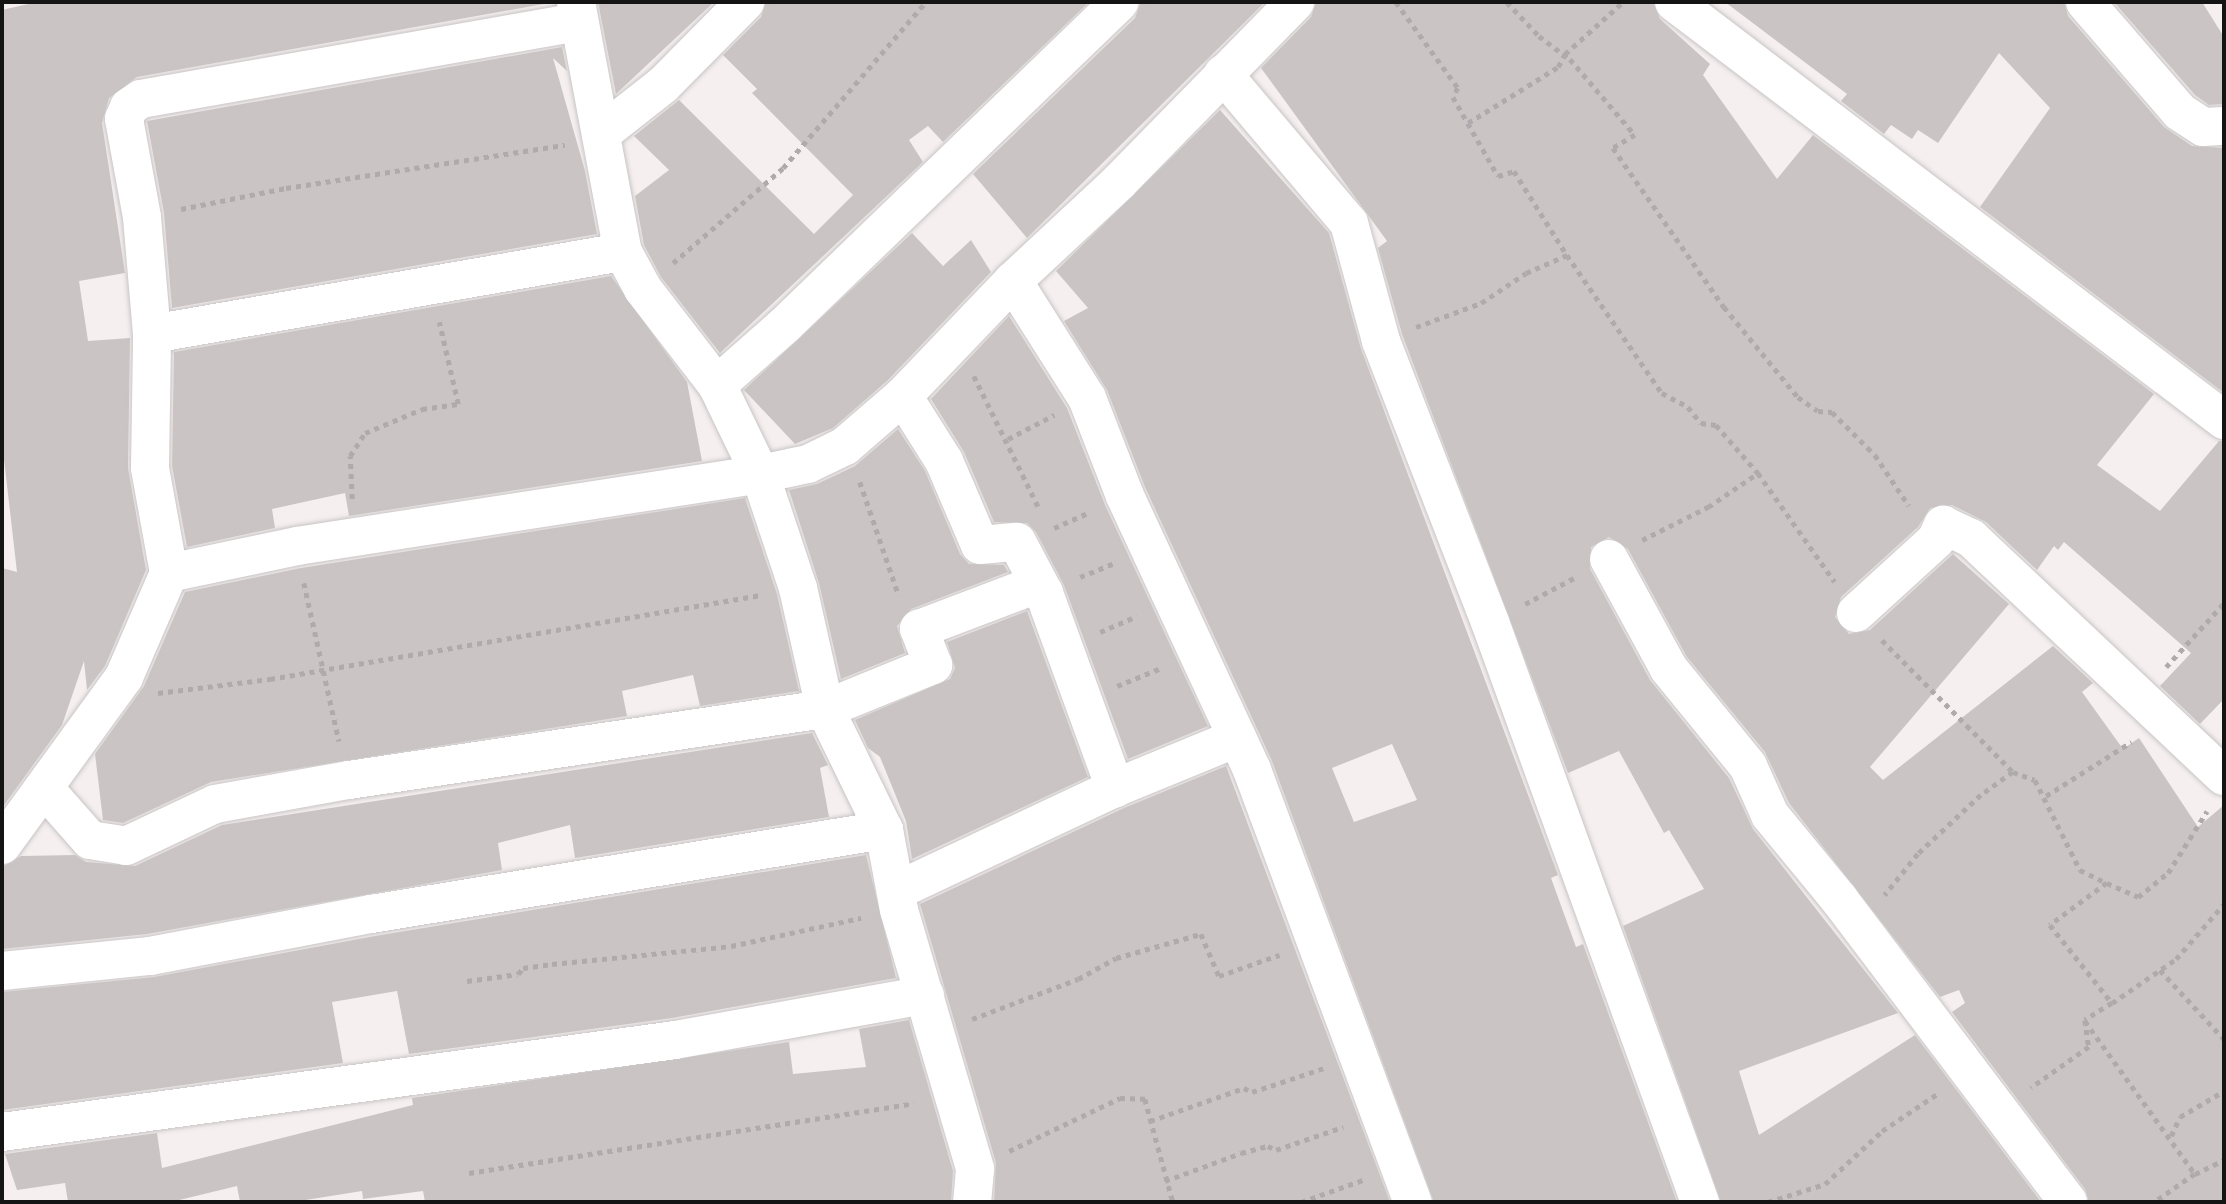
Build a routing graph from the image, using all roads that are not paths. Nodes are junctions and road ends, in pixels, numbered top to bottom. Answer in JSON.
{"nodes":[{"id":1,"x":745,"y":2,"type":"edge"},
{"id":2,"x":1120,"y":2,"type":"edge"},
{"id":3,"x":1294,"y":2,"type":"edge"},
{"id":4,"x":1674,"y":2,"type":"edge"},
{"id":5,"x":2085,"y":2,"type":"edge"},
{"id":6,"x":577,"y":12,"type":"edge"},
{"id":7,"x":1223,"y":74,"type":"junction"},
{"id":8,"x":2224,"y":126,"type":"edge"},
{"id":9,"x":602,"y":136,"type":"junction"},
{"id":10,"x":623,"y":252,"type":"junction"},
{"id":11,"x":1013,"y":281,"type":"junction"},
{"id":12,"x":152,"y":334,"type":"junction"},
{"id":13,"x":718,"y":385,"type":"junction"},
{"id":14,"x":903,"y":396,"type":"junction"},
{"id":15,"x":2224,"y":420,"type":"edge"},
{"id":16,"x":760,"y":474,"type":"junction"},
{"id":17,"x":1609,"y":559,"type":"road end"},
{"id":18,"x":169,"y":573,"type":"junction"},
{"id":19,"x":1044,"y":593,"type":"junction"},
{"id":20,"x":1856,"y":613,"type":"road end"},
{"id":21,"x":825,"y":709,"type":"junction"},
{"id":22,"x":1237,"y":738,"type":"junction"},
{"id":23,"x":1115,"y":788,"type":"junction"},
{"id":24,"x":45,"y":789,"type":"junction"},
{"id":25,"x":2220,"y":791,"type":"edge"},
{"id":26,"x":884,"y":830,"type":"junction"},
{"id":27,"x":2,"y":845,"type":"edge"},
{"id":28,"x":897,"y":900,"type":"junction"},
{"id":29,"x":2,"y":971,"type":"edge"},
{"id":30,"x":925,"y":995,"type":"junction"},
{"id":31,"x":2,"y":1132,"type":"edge"},
{"id":32,"x":973,"y":1186,"type":"edge"},
{"id":33,"x":1413,"y":1202,"type":"edge"},
{"id":34,"x":1700,"y":1202,"type":"edge"},
{"id":35,"x":2068,"y":1202,"type":"edge"}],
"edges":[{"from":1,"to":9,"type":"street"},
{"from":2,"to":13,"type":"street"},
{"from":3,"to":7,"type":"street"},
{"from":4,"to":15,"type":"street"},
{"from":5,"to":8,"type":"street"},
{"from":6,"to":9,"type":"street"},
{"from":6,"to":12,"type":"street"},
{"from":7,"to":11,"type":"street"},
{"from":7,"to":34,"type":"street"},
{"from":9,"to":10,"type":"street"},
{"from":10,"to":12,"type":"street"},
{"from":10,"to":13,"type":"street"},
{"from":11,"to":14,"type":"street"},
{"from":11,"to":22,"type":"street"},
{"from":12,"to":18,"type":"street"},
{"from":13,"to":16,"type":"street"},
{"from":14,"to":16,"type":"street"},
{"from":14,"to":19,"type":"street"},
{"from":16,"to":18,"type":"street"},
{"from":16,"to":21,"type":"street"},
{"from":17,"to":35,"type":"street"},
{"from":18,"to":24,"type":"street"},
{"from":19,"to":21,"type":"street"},
{"from":19,"to":23,"type":"street"},
{"from":20,"to":25,"type":"street"},
{"from":21,"to":24,"type":"street"},
{"from":21,"to":26,"type":"street"},
{"from":22,"to":23,"type":"street"},
{"from":22,"to":33,"type":"street"},
{"from":23,"to":28,"type":"street"},
{"from":24,"to":27,"type":"street"},
{"from":26,"to":28,"type":"street"},
{"from":26,"to":29,"type":"street"},
{"from":28,"to":30,"type":"street"},
{"from":30,"to":31,"type":"street"},
{"from":30,"to":32,"type":"street"}]}
